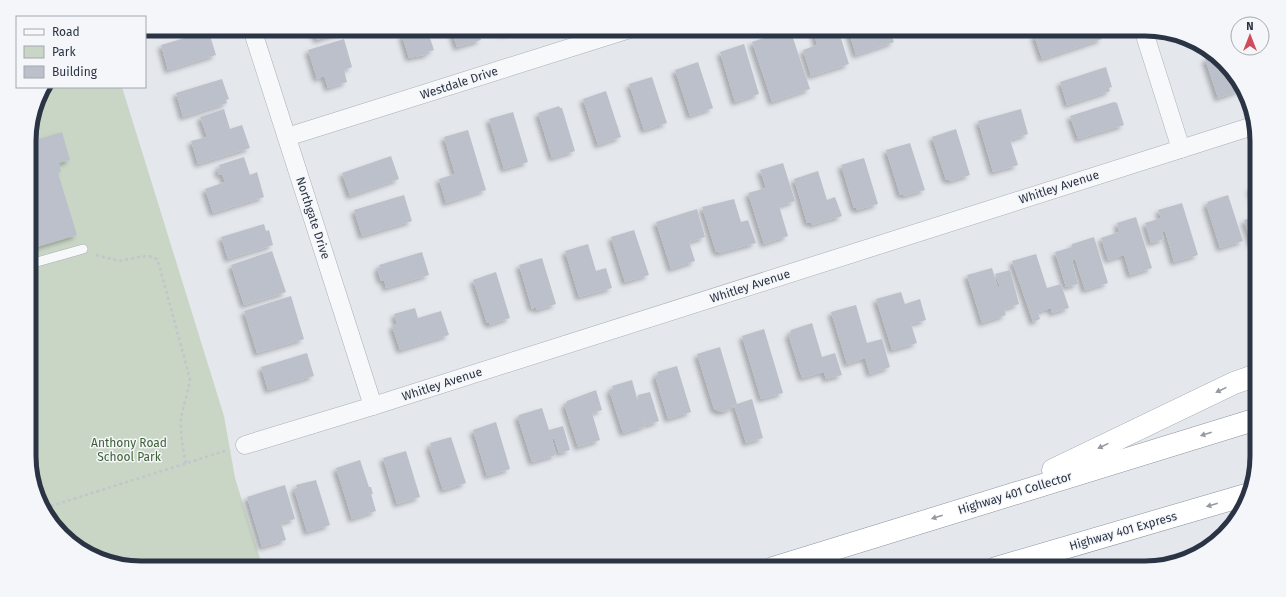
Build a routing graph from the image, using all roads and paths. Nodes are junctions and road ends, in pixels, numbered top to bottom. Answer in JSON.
{"nodes":[{"id":1,"x":254,"y":36,"type":"edge"},
{"id":2,"x":608,"y":36,"type":"edge"},
{"id":3,"x":1145,"y":36,"type":"edge"},
{"id":4,"x":1249,"y":128,"type":"edge"},
{"id":5,"x":287,"y":137,"type":"junction"},
{"id":6,"x":1181,"y":149,"type":"junction"},
{"id":7,"x":83,"y":250,"type":"joint"},
{"id":8,"x":36,"y":262,"type":"edge"},
{"id":9,"x":1250,"y":378,"type":"edge"},
{"id":10,"x":373,"y":406,"type":"junction"},
{"id":11,"x":1250,"y":421,"type":"edge"},
{"id":12,"x":245,"y":445,"type":"joint"},
{"id":13,"x":186,"y":464,"type":"junction"},
{"id":14,"x":1242,"y":496,"type":"edge"},
{"id":15,"x":988,"y":502,"type":"junction"},
{"id":16,"x":49,"y":507,"type":"edge"},
{"id":17,"x":796,"y":561,"type":"edge"},
{"id":18,"x":1020,"y":561,"type":"edge"}],
"edges":[{"from":1,"to":5,"type":"street","name":"Northgate Drive"},
{"from":2,"to":5,"type":"street","name":"Westdale Drive"},
{"from":3,"to":6,"type":"street"},
{"from":4,"to":6,"type":"street","name":"Whitley Avenue"},
{"from":5,"to":10,"type":"street","name":"Northgate Drive"},
{"from":6,"to":10,"type":"street","name":"Whitley Avenue"},
{"from":7,"to":8,"type":"lane"},
{"from":7,"to":13,"type":"path"},
{"from":9,"to":15,"type":"highway","one_way":true},
{"from":10,"to":12,"type":"street","name":"Whitley Avenue"},
{"from":11,"to":15,"type":"highway","name":"Highway 401 Collector","one_way":true},
{"from":12,"to":13,"type":"path"},
{"from":13,"to":16,"type":"path"},
{"from":14,"to":18,"type":"highway","name":"Highway 401 Express","one_way":true},
{"from":15,"to":17,"type":"highway","name":"Highway 401 Collector","one_way":true}]}
